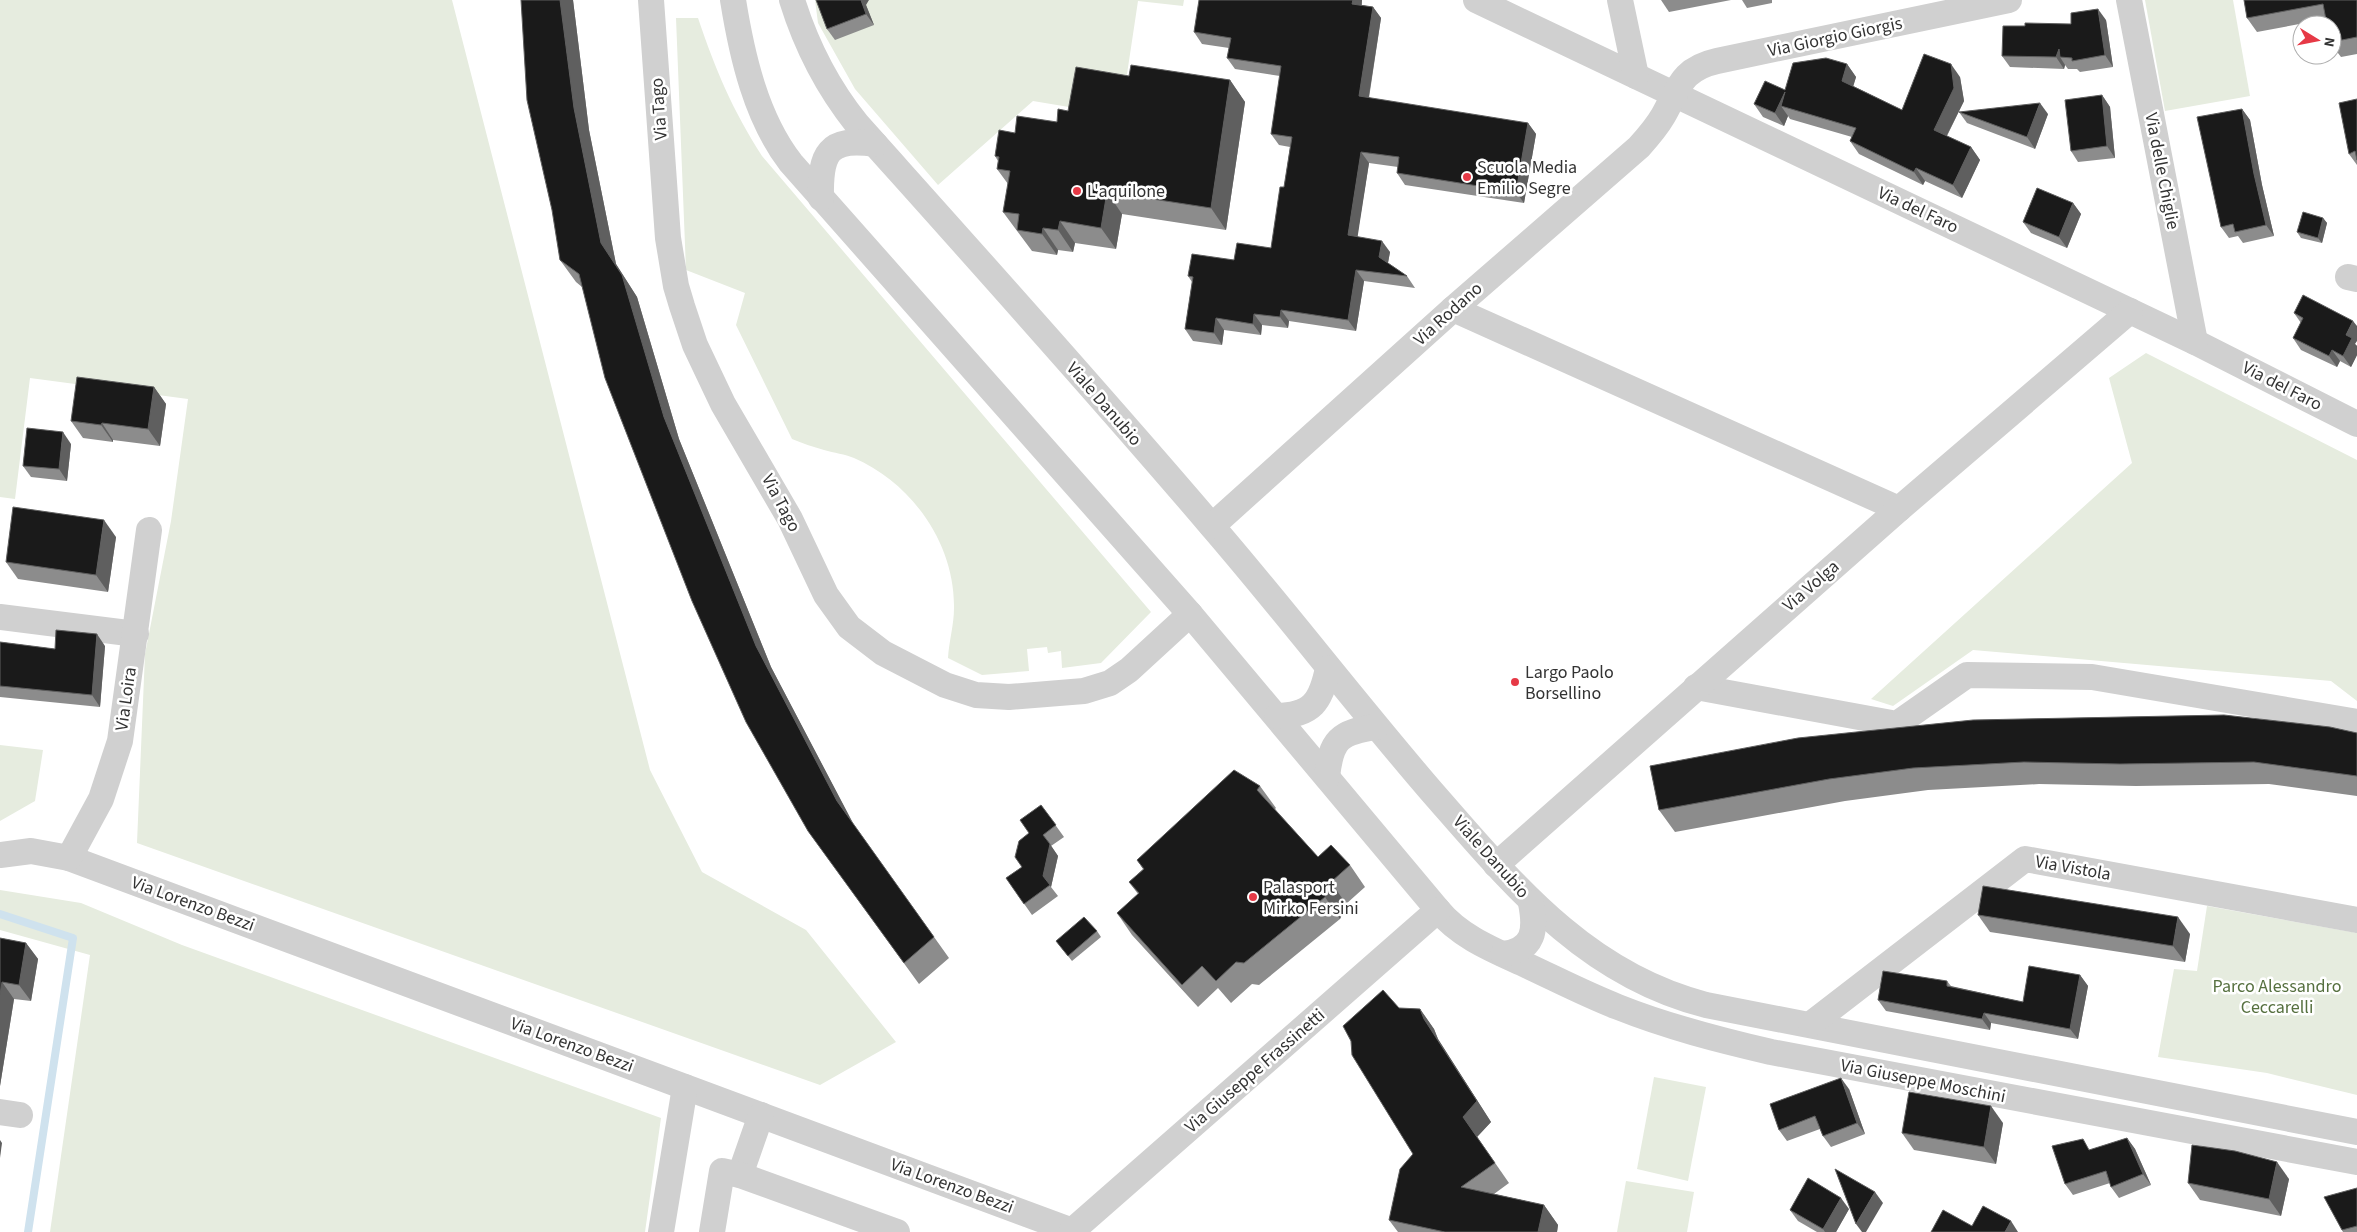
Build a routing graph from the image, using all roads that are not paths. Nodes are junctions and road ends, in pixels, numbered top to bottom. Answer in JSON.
{"nodes":[{"id":1,"x":651,"y":0,"type":"edge"},
{"id":2,"x":733,"y":0,"type":"edge"},
{"id":3,"x":792,"y":0,"type":"edge"},
{"id":4,"x":1476,"y":0,"type":"edge"},
{"id":5,"x":1620,"y":0,"type":"edge"},
{"id":6,"x":2009,"y":0,"type":"edge"},
{"id":7,"x":2128,"y":0,"type":"edge"},
{"id":8,"x":1636,"y":76,"type":"junction"},
{"id":9,"x":1674,"y":94,"type":"junction"},
{"id":10,"x":875,"y":144,"type":"junction"},
{"id":11,"x":822,"y":198,"type":"junction"},
{"id":12,"x":1453,"y":309,"type":"junction"},
{"id":13,"x":2130,"y":311,"type":"junction"},
{"id":14,"x":2195,"y":342,"type":"junction"},
{"id":15,"x":2357,"y":424,"type":"edge"},
{"id":16,"x":1899,"y":509,"type":"junction"},
{"id":17,"x":1212,"y":526,"type":"junction"},
{"id":18,"x":149,"y":530,"type":"dead end"},
{"id":19,"x":1190,"y":614,"type":"junction"},
{"id":20,"x":0,"y":616,"type":"edge"},
{"id":21,"x":136,"y":634,"type":"junction"},
{"id":22,"x":1328,"y":668,"type":"junction"},
{"id":23,"x":1696,"y":687,"type":"junction"},
{"id":24,"x":1277,"y":716,"type":"junction"},
{"id":25,"x":2357,"y":722,"type":"edge"},
{"id":26,"x":1376,"y":728,"type":"junction"},
{"id":27,"x":1327,"y":778,"type":"junction"},
{"id":28,"x":0,"y":855,"type":"edge"},
{"id":29,"x":69,"y":858,"type":"junction"},
{"id":30,"x":1496,"y":865,"type":"junction"},
{"id":31,"x":1531,"y":903,"type":"junction"},
{"id":32,"x":1438,"y":910,"type":"junction"},
{"id":33,"x":2357,"y":920,"type":"edge"},
{"id":34,"x":1503,"y":954,"type":"junction"},
{"id":35,"x":1811,"y":1024,"type":"junction"},
{"id":36,"x":685,"y":1087,"type":"junction"},
{"id":37,"x":761,"y":1115,"type":"junction"},
{"id":38,"x":2357,"y":1132,"type":"edge"},
{"id":39,"x":2357,"y":1162,"type":"edge"},
{"id":40,"x":740,"y":1174,"type":"junction"},
{"id":41,"x":1074,"y":1231,"type":"edge"},
{"id":42,"x":661,"y":1232,"type":"edge"},
{"id":43,"x":712,"y":1232,"type":"edge"},
{"id":44,"x":896,"y":1232,"type":"edge"}],
"edges":[{"from":1,"to":19,"type":"street","name":"Via Tago"},
{"from":2,"to":11,"type":"street"},
{"from":3,"to":10,"type":"street","name":"Viale Danubio"},
{"from":4,"to":8,"type":"street","name":"Via del Faro"},
{"from":5,"to":8,"type":"street"},
{"from":6,"to":9,"type":"street","name":"Via Giorgio Giorgis"},
{"from":7,"to":14,"type":"street","name":"Via delle Chiglie"},
{"from":8,"to":9,"type":"street","name":"Via del Faro"},
{"from":9,"to":12,"type":"street","name":"Via Rodano"},
{"from":9,"to":13,"type":"street","name":"Via del Faro"},
{"from":10,"to":11,"type":"street"},
{"from":10,"to":17,"type":"street","name":"Viale Danubio"},
{"from":11,"to":19,"type":"street"},
{"from":12,"to":16,"type":"street"},
{"from":12,"to":17,"type":"street","name":"Via Rodano"},
{"from":13,"to":14,"type":"street","name":"Via del Faro"},
{"from":13,"to":16,"type":"street","name":"Via Volga"},
{"from":14,"to":15,"type":"street","name":"Via del Faro"},
{"from":16,"to":23,"type":"street","name":"Via Volga"},
{"from":17,"to":22,"type":"street","name":"Viale Danubio"},
{"from":18,"to":21,"type":"street","name":"Via Loira"},
{"from":19,"to":24,"type":"street"},
{"from":20,"to":21,"type":"street"},
{"from":21,"to":29,"type":"street","name":"Via Loira"},
{"from":22,"to":24,"type":"street"},
{"from":22,"to":26,"type":"street","name":"Viale Danubio"},
{"from":23,"to":25,"type":"street"},
{"from":23,"to":30,"type":"street","name":"Via Volga"},
{"from":24,"to":27,"type":"street"},
{"from":26,"to":27,"type":"street"},
{"from":26,"to":30,"type":"street","name":"Viale Danubio"},
{"from":27,"to":32,"type":"street"},
{"from":28,"to":29,"type":"street","name":"Via Lorenzo Bezzi"},
{"from":29,"to":36,"type":"street","name":"Via Lorenzo Bezzi"},
{"from":30,"to":31,"type":"street","name":"Viale Danubio"},
{"from":31,"to":34,"type":"street","name":"Viale Danubio"},
{"from":31,"to":35,"type":"street","name":"Via Giuseppe Moschini"},
{"from":32,"to":34,"type":"street"},
{"from":32,"to":41,"type":"street","name":"Via Giuseppe Frassinetti"},
{"from":33,"to":35,"type":"street","name":"Via Vistola"},
{"from":34,"to":39,"type":"street","name":"Via Giuseppe Moschini"},
{"from":35,"to":38,"type":"street","name":"Via Giuseppe Moschini"},
{"from":36,"to":37,"type":"street","name":"Via Lorenzo Bezzi"},
{"from":36,"to":42,"type":"street"},
{"from":37,"to":40,"type":"street"},
{"from":37,"to":41,"type":"street","name":"Via Lorenzo Bezzi"},
{"from":40,"to":43,"type":"street"},
{"from":40,"to":44,"type":"street"}]}
